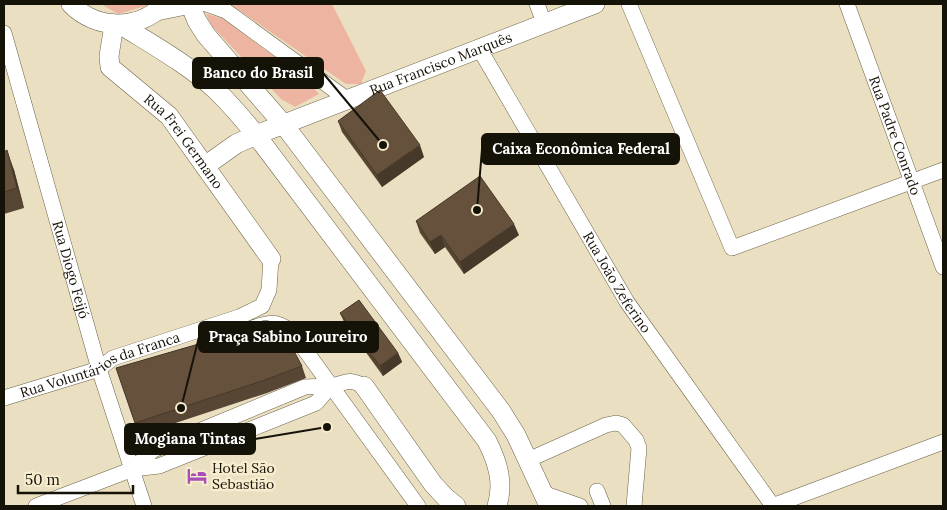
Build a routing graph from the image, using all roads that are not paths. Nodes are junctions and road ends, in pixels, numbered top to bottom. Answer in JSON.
{"nodes":[{"id":1,"x":71,"y":4,"type":"edge"},
{"id":2,"x":197,"y":4,"type":"edge"},
{"id":3,"x":538,"y":4,"type":"edge"},
{"id":4,"x":595,"y":4,"type":"edge"},
{"id":5,"x":628,"y":4,"type":"edge"},
{"id":6,"x":847,"y":4,"type":"edge"},
{"id":7,"x":158,"y":9,"type":"edge"},
{"id":8,"x":544,"y":23,"type":"junction"},
{"id":9,"x":118,"y":25,"type":"junction"},
{"id":10,"x":4,"y":32,"type":"edge"},
{"id":11,"x":479,"y":48,"type":"junction"},
{"id":12,"x":348,"y":100,"type":"junction"},
{"id":13,"x":284,"y":125,"type":"junction"},
{"id":14,"x":256,"y":135,"type":"junction"},
{"id":15,"x":205,"y":166,"type":"junction"},
{"id":16,"x":943,"y":170,"type":"edge"},
{"id":17,"x":912,"y":181,"type":"junction"},
{"id":18,"x":271,"y":259,"type":"joint"},
{"id":19,"x":943,"y":267,"type":"edge"},
{"id":20,"x":262,"y":306,"type":"junction"},
{"id":21,"x":99,"y":369,"type":"junction"},
{"id":22,"x":128,"y":369,"type":"edge"},
{"id":23,"x":331,"y":386,"type":"junction"},
{"id":24,"x":364,"y":386,"type":"joint"},
{"id":25,"x":4,"y":398,"type":"edge"},
{"id":26,"x":943,"y":442,"type":"edge"},
{"id":27,"x":528,"y":460,"type":"junction"},
{"id":28,"x":133,"y":469,"type":"junction"},
{"id":29,"x":597,"y":491,"type":"dead end"},
{"id":30,"x":546,"y":500,"type":"edge"},
{"id":31,"x":36,"y":506,"type":"edge"},
{"id":32,"x":144,"y":506,"type":"edge"},
{"id":33,"x":418,"y":506,"type":"edge"},
{"id":34,"x":456,"y":506,"type":"edge"},
{"id":35,"x":497,"y":506,"type":"edge"},
{"id":36,"x":580,"y":506,"type":"edge"},
{"id":37,"x":603,"y":506,"type":"edge"},
{"id":38,"x":634,"y":506,"type":"edge"},
{"id":39,"x":772,"y":506,"type":"edge"}],
"edges":[{"from":1,"to":9,"type":"main road"},
{"from":2,"to":7,"type":"street"},
{"from":2,"to":12,"type":"street"},
{"from":2,"to":13,"type":"main road"},
{"from":3,"to":8,"type":"street"},
{"from":4,"to":8,"type":"main road","name":"Rua Francisco Marquês"},
{"from":5,"to":17,"type":"street"},
{"from":6,"to":17,"type":"street","name":"Rua Padre Conrado"},
{"from":7,"to":9,"type":"main road"},
{"from":8,"to":11,"type":"main road","name":"Rua Francisco Marquês"},
{"from":9,"to":14,"type":"main road"},
{"from":9,"to":15,"type":"main road","name":"Rua Frei Germano"},
{"from":10,"to":21,"type":"street","name":"Rua Diogo Feijó"},
{"from":11,"to":12,"type":"main road","name":"Rua Francisco Marquês"},
{"from":11,"to":39,"type":"street","name":"Rua João Zeferino"},
{"from":12,"to":13,"type":"main road","name":"Rua Francisco Marquês"},
{"from":13,"to":14,"type":"main road","name":"Rua Francisco Marquês"},
{"from":13,"to":27,"type":"main road"},
{"from":14,"to":15,"type":"main road","name":"Rua Francisco Marquês"},
{"from":14,"to":35,"type":"main road"},
{"from":15,"to":18,"type":"main road","name":"Rua Frei Germano"},
{"from":16,"to":17,"type":"street"},
{"from":17,"to":19,"type":"street","name":"Rua Padre Conrado"},
{"from":18,"to":20,"type":"street"},
{"from":20,"to":21,"type":"street","name":"Rua Voluntários da Franca"},
{"from":20,"to":23,"type":"street"},
{"from":21,"to":22,"type":"street"},
{"from":21,"to":25,"type":"street","name":"Rua Voluntários da Franca"},
{"from":21,"to":28,"type":"street","name":"Rua Diogo Feijó"},
{"from":23,"to":24,"type":"street"},
{"from":23,"to":28,"type":"street"},
{"from":23,"to":33,"type":"street"},
{"from":24,"to":34,"type":"main road"},
{"from":26,"to":39,"type":"street"},
{"from":27,"to":30,"type":"main road"},
{"from":27,"to":38,"type":"street"},
{"from":28,"to":31,"type":"street"},
{"from":28,"to":32,"type":"street","name":"Rua Diogo Feijó"},
{"from":29,"to":37,"type":"street"},
{"from":30,"to":36,"type":"street"}]}
